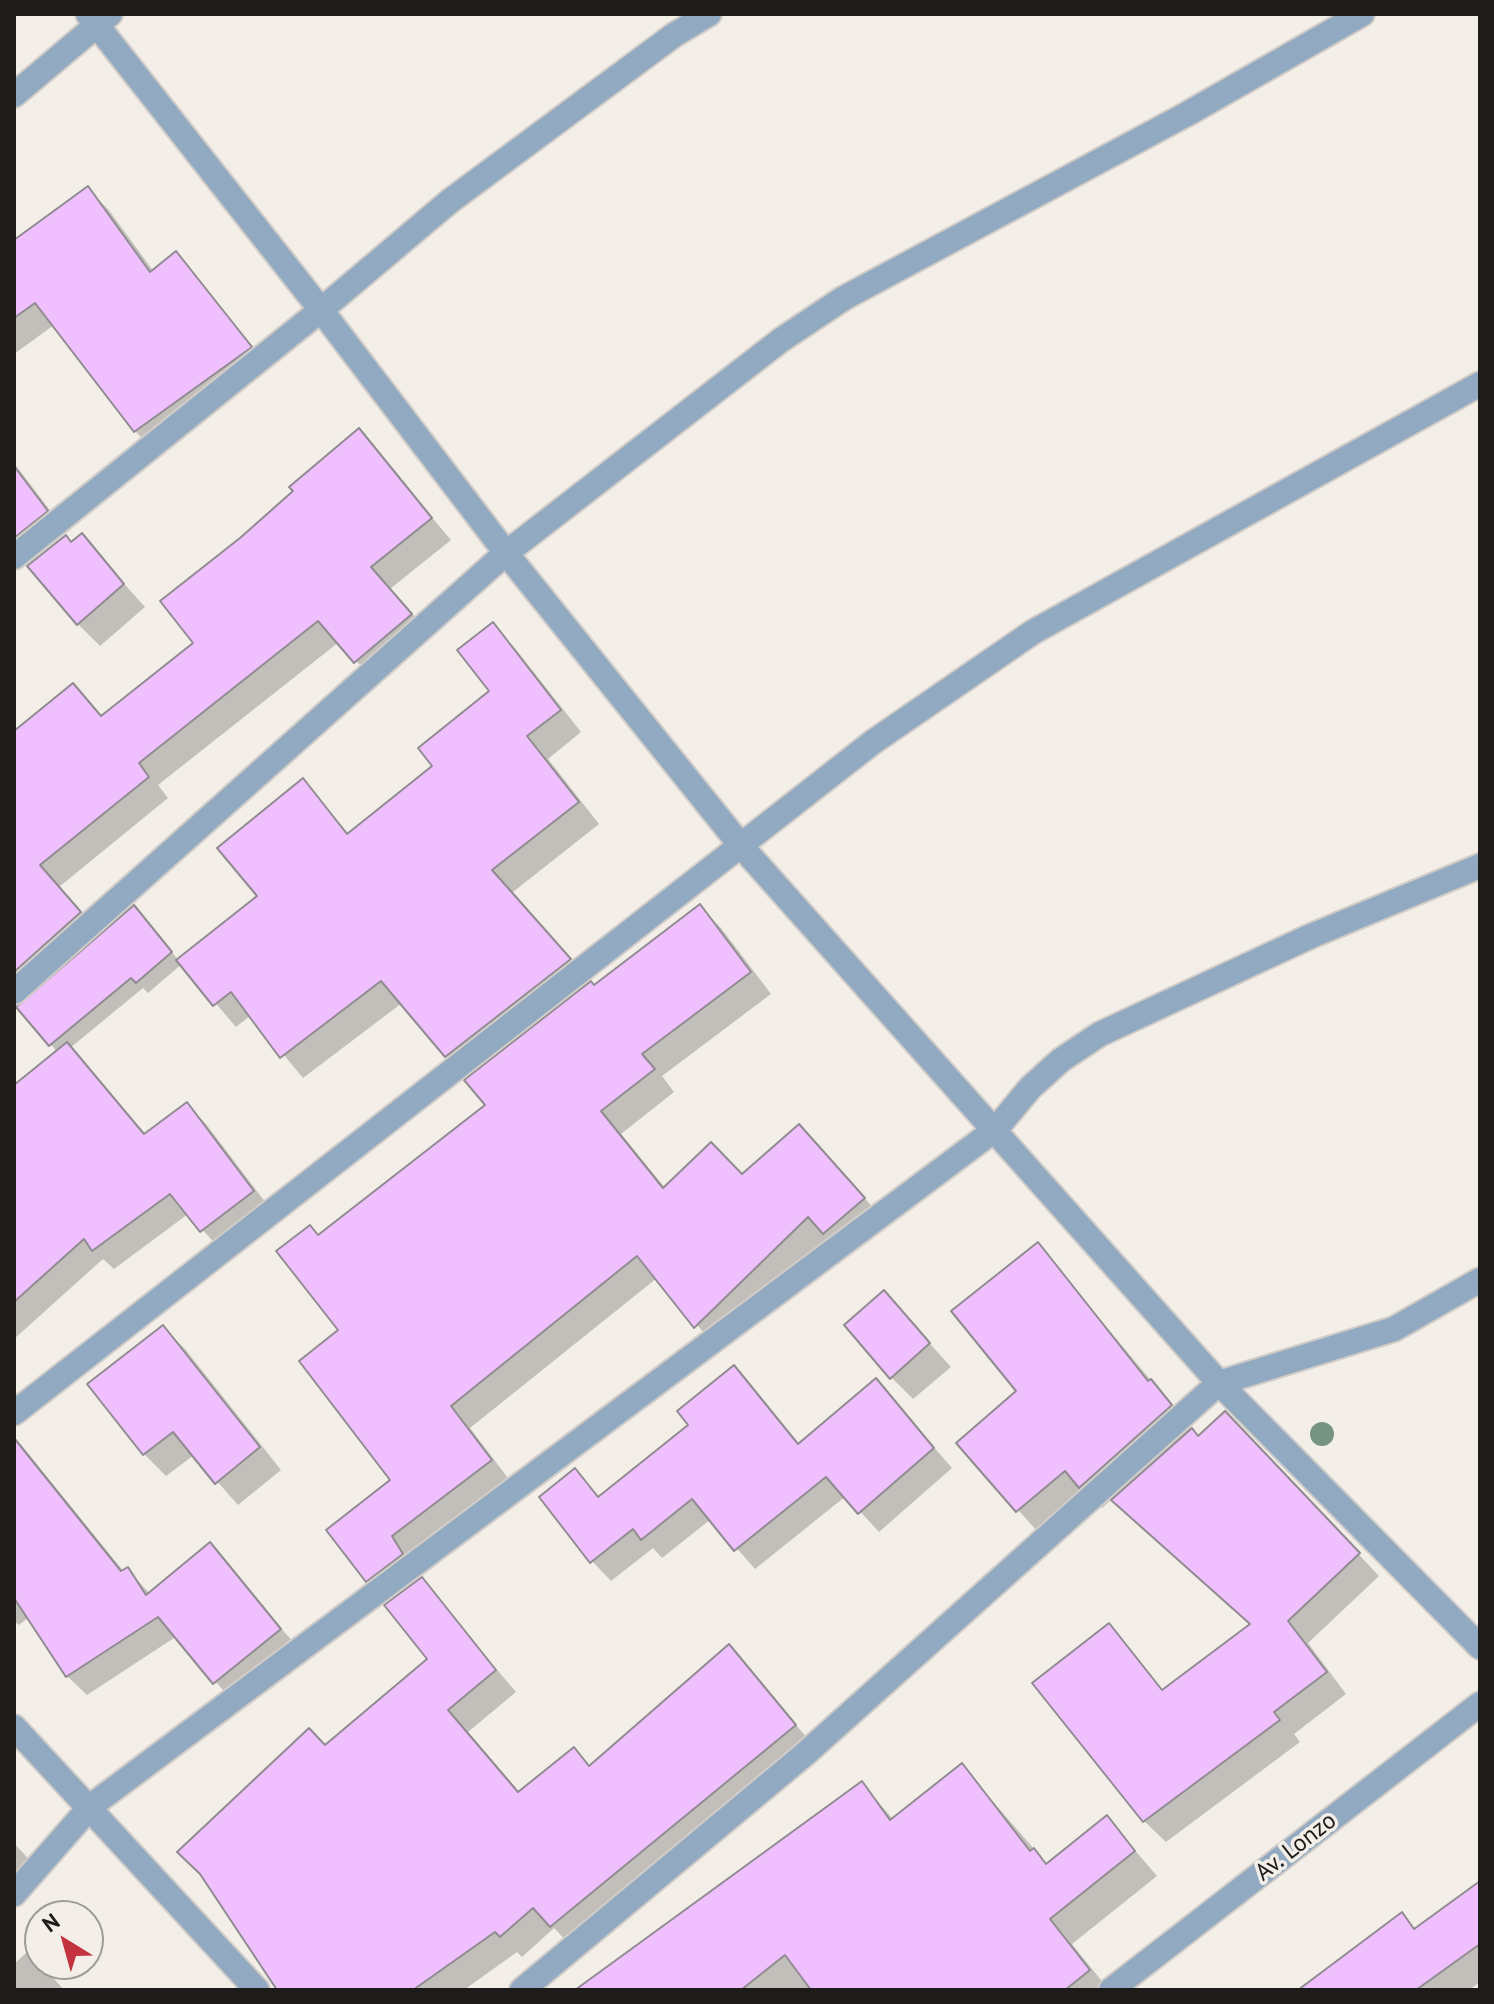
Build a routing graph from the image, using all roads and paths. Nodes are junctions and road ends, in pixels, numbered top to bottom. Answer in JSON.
{"nodes":[{"id":1,"x":709,"y":14,"type":"edge"},
{"id":2,"x":1362,"y":14,"type":"edge"},
{"id":3,"x":99,"y":18,"type":"edge"},
{"id":4,"x":14,"y":95,"type":"edge"},
{"id":5,"x":321,"y":310,"type":"junction"},
{"id":6,"x":1480,"y":384,"type":"edge"},
{"id":7,"x":506,"y":553,"type":"junction"},
{"id":8,"x":14,"y":557,"type":"edge"},
{"id":9,"x":742,"y":847,"type":"junction"},
{"id":10,"x":1480,"y":866,"type":"edge"},
{"id":11,"x":14,"y":992,"type":"edge"},
{"id":12,"x":996,"y":1129,"type":"junction"},
{"id":13,"x":1480,"y":1280,"type":"edge"},
{"id":14,"x":1219,"y":1383,"type":"junction"},
{"id":15,"x":14,"y":1413,"type":"edge"},
{"id":16,"x":1480,"y":1647,"type":"edge"},
{"id":17,"x":1480,"y":1704,"type":"edge"},
{"id":18,"x":14,"y":1727,"type":"edge"},
{"id":19,"x":91,"y":1806,"type":"junction"},
{"id":20,"x":14,"y":1894,"type":"edge"},
{"id":21,"x":257,"y":1990,"type":"edge"},
{"id":22,"x":522,"y":1990,"type":"edge"},
{"id":23,"x":1111,"y":1990,"type":"edge"}],
"edges":[{"from":1,"to":5,"type":"street"},
{"from":2,"to":7,"type":"street"},
{"from":3,"to":4,"type":"street"},
{"from":3,"to":5,"type":"street"},
{"from":5,"to":7,"type":"street"},
{"from":5,"to":8,"type":"street"},
{"from":6,"to":9,"type":"street"},
{"from":7,"to":9,"type":"street"},
{"from":7,"to":11,"type":"street"},
{"from":9,"to":12,"type":"street"},
{"from":9,"to":15,"type":"street"},
{"from":10,"to":12,"type":"street"},
{"from":12,"to":14,"type":"street"},
{"from":12,"to":19,"type":"street"},
{"from":13,"to":14,"type":"street"},
{"from":14,"to":16,"type":"street"},
{"from":14,"to":22,"type":"street"},
{"from":17,"to":23,"type":"street","name":"Av. Lonzo"},
{"from":18,"to":19,"type":"street"},
{"from":19,"to":20,"type":"street"},
{"from":19,"to":21,"type":"street"}]}
